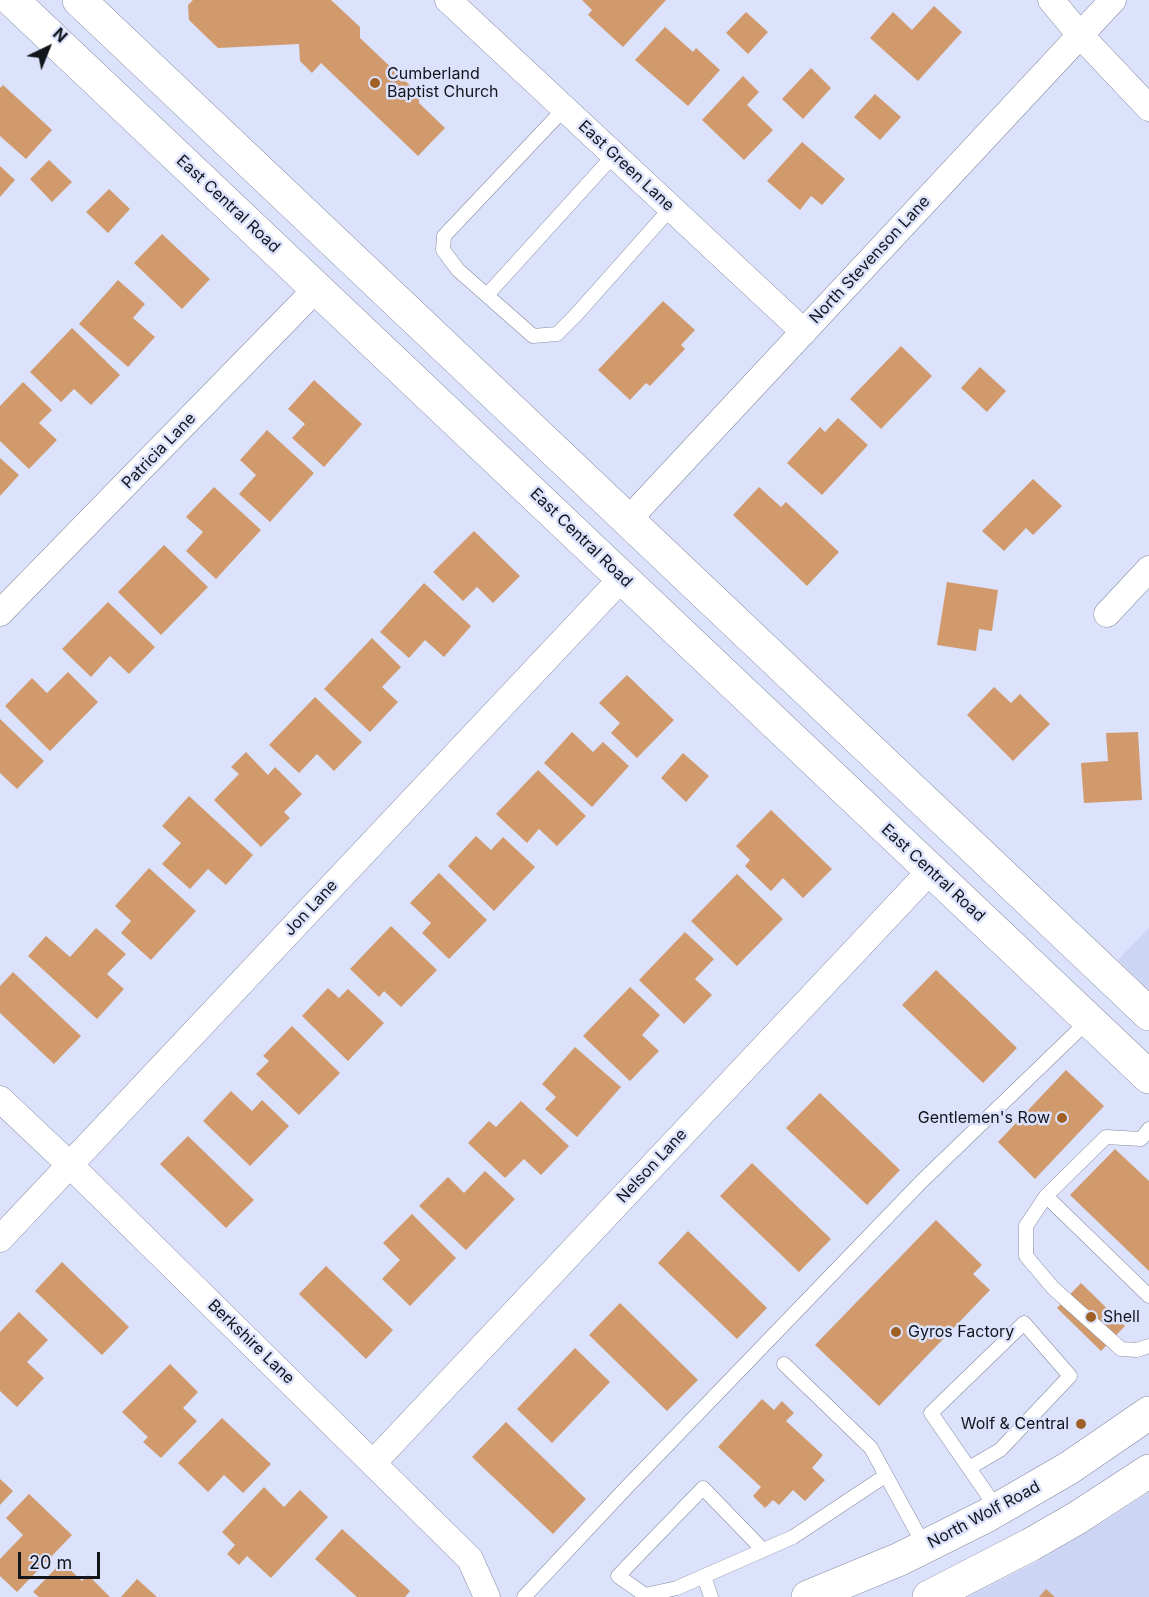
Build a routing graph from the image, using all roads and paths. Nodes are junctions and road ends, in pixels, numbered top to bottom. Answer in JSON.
{"nodes":[{"id":1,"x":12,"y":0,"type":"edge"},
{"id":2,"x":79,"y":0,"type":"edge"},
{"id":3,"x":448,"y":0,"type":"edge"},
{"id":4,"x":1051,"y":0,"type":"edge"},
{"id":5,"x":1113,"y":0,"type":"edge"},
{"id":6,"x":1080,"y":35,"type":"junction"},
{"id":7,"x":1149,"y":108,"type":"edge"},
{"id":8,"x":564,"y":109,"type":"junction"},
{"id":9,"x":614,"y":155,"type":"junction"},
{"id":10,"x":671,"y":208,"type":"junction"},
{"id":11,"x":317,"y":288,"type":"junction"},
{"id":12,"x":487,"y":295,"type":"junction"},
{"id":13,"x":804,"y":332,"type":"junction"},
{"id":14,"x":628,"y":520,"type":"junction"},
{"id":15,"x":1149,"y":569,"type":"edge"},
{"id":16,"x":622,"y":578,"type":"junction"},
{"id":17,"x":0,"y":613,"type":"edge"},
{"id":18,"x":1107,"y":614,"type":"dead end"},
{"id":19,"x":931,"y":870,"type":"junction"},
{"id":20,"x":1149,"y":1014,"type":"edge"},
{"id":21,"x":1089,"y":1020,"type":"junction"},
{"id":22,"x":1149,"y":1077,"type":"edge"},
{"id":23,"x":0,"y":1099,"type":"edge"},
{"id":24,"x":1146,"y":1138,"type":"edge"},
{"id":25,"x":70,"y":1165,"type":"junction"},
{"id":26,"x":1046,"y":1196,"type":"junction"},
{"id":27,"x":0,"y":1239,"type":"edge"},
{"id":28,"x":1149,"y":1296,"type":"edge"},
{"id":29,"x":1149,"y":1346,"type":"edge"},
{"id":30,"x":784,"y":1364,"type":"dead end"},
{"id":31,"x":1149,"y":1413,"type":"edge"},
{"id":32,"x":374,"y":1462,"type":"junction"},
{"id":33,"x":969,"y":1468,"type":"junction"},
{"id":34,"x":1149,"y":1471,"type":"edge"},
{"id":35,"x":885,"y":1476,"type":"junction"},
{"id":36,"x":998,"y":1510,"type":"junction"},
{"id":37,"x":925,"y":1547,"type":"junction"},
{"id":38,"x":764,"y":1550,"type":"junction"},
{"id":39,"x":704,"y":1576,"type":"junction"},
{"id":40,"x":940,"y":1595,"type":"edge"},
{"id":41,"x":487,"y":1597,"type":"edge"},
{"id":42,"x":524,"y":1597,"type":"edge"},
{"id":43,"x":711,"y":1597,"type":"edge"},
{"id":44,"x":807,"y":1597,"type":"edge"}],
"edges":[{"from":1,"to":11,"type":"main road","name":"East Central Road"},
{"from":2,"to":14,"type":"main road"},
{"from":3,"to":8,"type":"street","name":"East Green Lane"},
{"from":4,"to":6,"type":"street"},
{"from":5,"to":6,"type":"street","name":"North Stevenson Lane"},
{"from":6,"to":7,"type":"street"},
{"from":6,"to":13,"type":"street","name":"North Stevenson Lane"},
{"from":8,"to":9,"type":"street","name":"East Green Lane"},
{"from":8,"to":12,"type":"lane"},
{"from":9,"to":10,"type":"street","name":"East Green Lane"},
{"from":9,"to":12,"type":"lane"},
{"from":10,"to":12,"type":"lane"},
{"from":10,"to":13,"type":"street","name":"East Green Lane"},
{"from":11,"to":16,"type":"main road","name":"East Central Road"},
{"from":11,"to":17,"type":"street","name":"Patricia Lane"},
{"from":13,"to":14,"type":"street","name":"North Stevenson Lane"},
{"from":14,"to":20,"type":"main road"},
{"from":15,"to":18,"type":"street"},
{"from":16,"to":19,"type":"main road","name":"East Central Road"},
{"from":16,"to":25,"type":"street","name":"Jon Lane"},
{"from":19,"to":21,"type":"main road","name":"East Central Road"},
{"from":19,"to":32,"type":"street","name":"Nelson Lane"},
{"from":21,"to":22,"type":"main road","name":"East Central Road"},
{"from":21,"to":42,"type":"lane"},
{"from":23,"to":25,"type":"street","name":"Berkshire Lane"},
{"from":24,"to":26,"type":"lane"},
{"from":25,"to":27,"type":"street","name":"Jon Lane"},
{"from":25,"to":32,"type":"street","name":"Berkshire Lane"},
{"from":26,"to":28,"type":"lane"},
{"from":26,"to":29,"type":"lane"},
{"from":30,"to":35,"type":"lane"},
{"from":31,"to":36,"type":"main road","name":"North Wolf Road"},
{"from":32,"to":41,"type":"street","name":"Berkshire Lane"},
{"from":33,"to":33,"type":"lane"},
{"from":33,"to":36,"type":"lane"},
{"from":34,"to":40,"type":"main road"},
{"from":35,"to":37,"type":"lane"},
{"from":35,"to":38,"type":"lane"},
{"from":36,"to":37,"type":"main road","name":"North Wolf Road"},
{"from":37,"to":44,"type":"main road","name":"North Wolf Road"},
{"from":38,"to":39,"type":"lane"},
{"from":38,"to":39,"type":"lane"},
{"from":39,"to":43,"type":"lane"}]}
